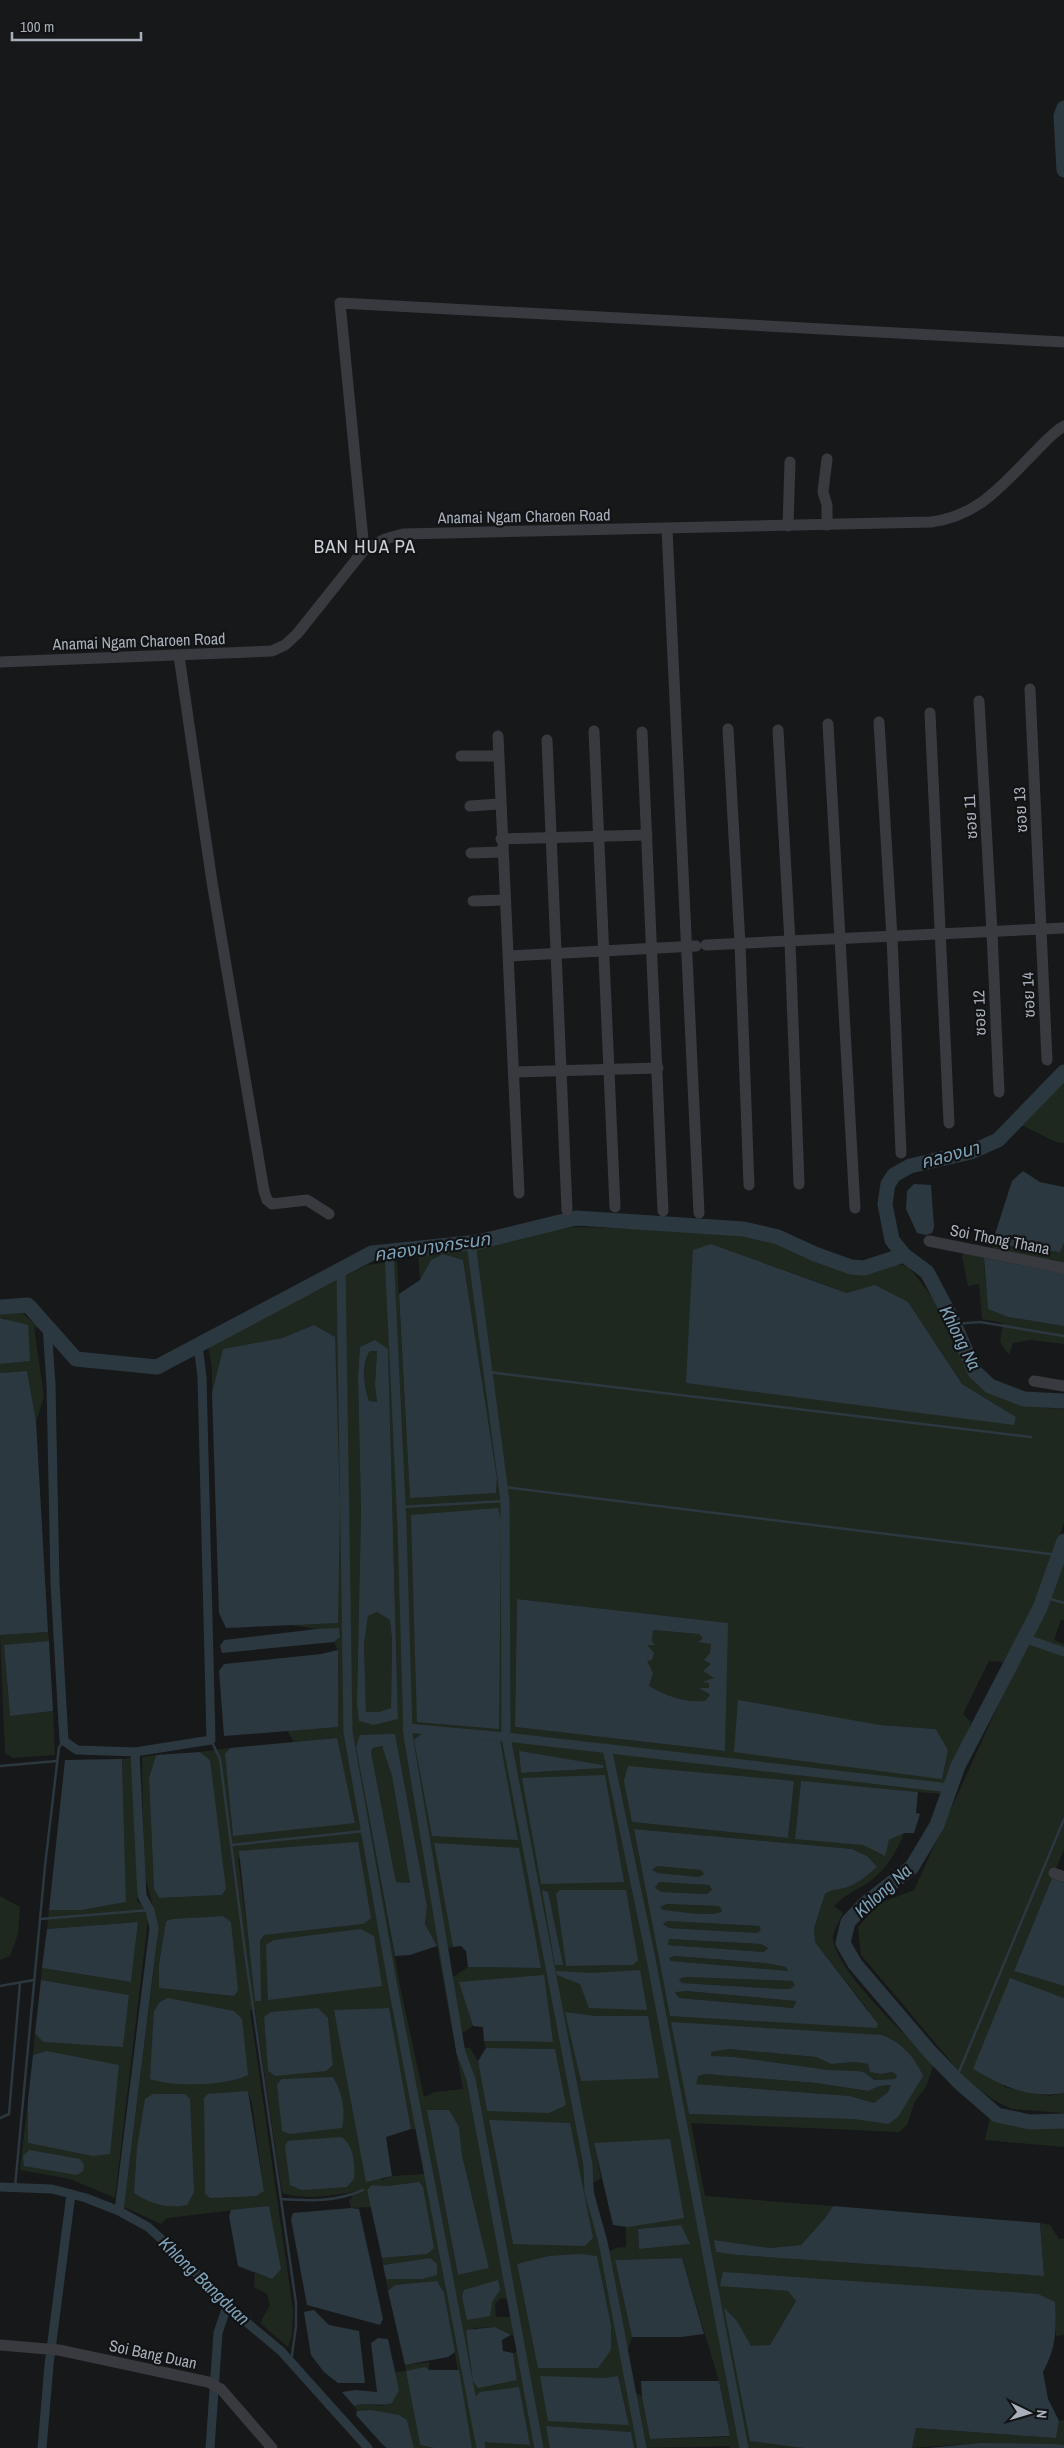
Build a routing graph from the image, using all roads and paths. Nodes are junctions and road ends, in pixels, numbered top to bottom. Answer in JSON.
{"nodes":[{"id":1,"x":1064,"y":342,"type":"edge"},
{"id":2,"x":1064,"y":426,"type":"edge"},
{"id":3,"x":827,"y":459,"type":"dead end"},
{"id":4,"x":790,"y":462,"type":"dead end"},
{"id":5,"x":827,"y":525,"type":"junction"},
{"id":6,"x":788,"y":526,"type":"junction"},
{"id":7,"x":667,"y":529,"type":"junction"},
{"id":8,"x":364,"y":550,"type":"junction"},
{"id":9,"x":179,"y":656,"type":"junction"},
{"id":10,"x":0,"y":662,"type":"edge"},
{"id":11,"x":1030,"y":689,"type":"dead end"},
{"id":12,"x":979,"y":701,"type":"dead end"},
{"id":13,"x":930,"y":713,"type":"dead end"},
{"id":14,"x":879,"y":722,"type":"dead end"},
{"id":15,"x":828,"y":724,"type":"dead end"},
{"id":16,"x":728,"y":729,"type":"dead end"},
{"id":17,"x":778,"y":730,"type":"dead end"},
{"id":18,"x":594,"y":731,"type":"dead end"},
{"id":19,"x":642,"y":732,"type":"dead end"},
{"id":20,"x":498,"y":736,"type":"dead end"},
{"id":21,"x":547,"y":740,"type":"dead end"},
{"id":22,"x":461,"y":756,"type":"dead end"},
{"id":23,"x":498,"y":756,"type":"junction"},
{"id":24,"x":499,"y":804,"type":"junction"},
{"id":25,"x":470,"y":806,"type":"dead end"},
{"id":26,"x":647,"y":834,"type":"junction"},
{"id":27,"x":598,"y":836,"type":"junction"},
{"id":28,"x":550,"y":838,"type":"junction"},
{"id":29,"x":501,"y":839,"type":"junction"},
{"id":30,"x":502,"y":852,"type":"junction"},
{"id":31,"x":471,"y":853,"type":"dead end"},
{"id":32,"x":504,"y":900,"type":"junction"},
{"id":33,"x":473,"y":901,"type":"dead end"},
{"id":34,"x":1064,"y":928,"type":"edge"},
{"id":35,"x":1042,"y":930,"type":"junction"},
{"id":36,"x":992,"y":932,"type":"junction"},
{"id":37,"x":942,"y":934,"type":"junction"},
{"id":38,"x":892,"y":937,"type":"junction"},
{"id":39,"x":840,"y":939,"type":"junction"},
{"id":40,"x":790,"y":942,"type":"junction"},
{"id":41,"x":740,"y":944,"type":"junction"},
{"id":42,"x":696,"y":946,"type":"junction"},
{"id":43,"x":653,"y":948,"type":"junction"},
{"id":44,"x":605,"y":951,"type":"junction"},
{"id":45,"x":557,"y":953,"type":"junction"},
{"id":46,"x":509,"y":956,"type":"junction"},
{"id":47,"x":1047,"y":1060,"type":"dead end"},
{"id":48,"x":658,"y":1068,"type":"junction"},
{"id":49,"x":610,"y":1070,"type":"junction"},
{"id":50,"x":514,"y":1072,"type":"junction"},
{"id":51,"x":562,"y":1072,"type":"junction"},
{"id":52,"x":999,"y":1092,"type":"dead end"},
{"id":53,"x":949,"y":1123,"type":"dead end"},
{"id":54,"x":901,"y":1153,"type":"dead end"},
{"id":55,"x":799,"y":1184,"type":"dead end"},
{"id":56,"x":749,"y":1185,"type":"dead end"},
{"id":57,"x":518,"y":1193,"type":"dead end"},
{"id":58,"x":615,"y":1207,"type":"dead end"},
{"id":59,"x":855,"y":1208,"type":"dead end"},
{"id":60,"x":567,"y":1210,"type":"dead end"},
{"id":61,"x":663,"y":1211,"type":"dead end"},
{"id":62,"x":699,"y":1213,"type":"dead end"},
{"id":63,"x":329,"y":1214,"type":"dead end"},
{"id":64,"x":929,"y":1241,"type":"dead end"},
{"id":65,"x":1064,"y":1268,"type":"edge"},
{"id":66,"x":1034,"y":1382,"type":"dead end"},
{"id":67,"x":1064,"y":1386,"type":"edge"},
{"id":68,"x":0,"y":2346,"type":"edge"},
{"id":69,"x":272,"y":2448,"type":"edge"}],
"edges":[{"from":1,"to":8,"type":"street"},
{"from":2,"to":5,"type":"street","name":"Anamai Ngam Charoen Road"},
{"from":3,"to":5,"type":"street"},
{"from":4,"to":6,"type":"street"},
{"from":5,"to":6,"type":"street","name":"Anamai Ngam Charoen Road"},
{"from":6,"to":7,"type":"street","name":"Anamai Ngam Charoen Road"},
{"from":7,"to":8,"type":"street","name":"Anamai Ngam Charoen Road"},
{"from":7,"to":42,"type":"street"},
{"from":8,"to":9,"type":"street","name":"Anamai Ngam Charoen Road"},
{"from":9,"to":10,"type":"street","name":"Anamai Ngam Charoen Road"},
{"from":9,"to":63,"type":"street"},
{"from":11,"to":35,"type":"street","name":"ซอย 13"},
{"from":12,"to":36,"type":"street","name":"ซอย 11"},
{"from":13,"to":37,"type":"street"},
{"from":14,"to":38,"type":"street"},
{"from":15,"to":39,"type":"street"},
{"from":16,"to":41,"type":"street"},
{"from":17,"to":40,"type":"street"},
{"from":18,"to":27,"type":"street"},
{"from":19,"to":26,"type":"street"},
{"from":20,"to":23,"type":"street"},
{"from":21,"to":28,"type":"street"},
{"from":22,"to":23,"type":"street"},
{"from":23,"to":24,"type":"street"},
{"from":24,"to":25,"type":"street"},
{"from":24,"to":29,"type":"street"},
{"from":26,"to":27,"type":"street"},
{"from":26,"to":43,"type":"street"},
{"from":27,"to":28,"type":"street"},
{"from":27,"to":44,"type":"street"},
{"from":28,"to":29,"type":"street"},
{"from":28,"to":45,"type":"street"},
{"from":29,"to":30,"type":"street"},
{"from":30,"to":31,"type":"street"},
{"from":30,"to":32,"type":"street"},
{"from":32,"to":33,"type":"street"},
{"from":32,"to":46,"type":"street"},
{"from":34,"to":35,"type":"street"},
{"from":35,"to":36,"type":"street"},
{"from":35,"to":47,"type":"street","name":"ซอย 14"},
{"from":36,"to":37,"type":"street"},
{"from":36,"to":52,"type":"street","name":"ซอย 12"},
{"from":37,"to":38,"type":"street"},
{"from":37,"to":53,"type":"street"},
{"from":38,"to":39,"type":"street"},
{"from":38,"to":54,"type":"street"},
{"from":39,"to":40,"type":"street"},
{"from":39,"to":59,"type":"street"},
{"from":40,"to":41,"type":"street"},
{"from":40,"to":55,"type":"street"},
{"from":41,"to":42,"type":"street"},
{"from":41,"to":56,"type":"street"},
{"from":42,"to":43,"type":"street"},
{"from":42,"to":62,"type":"street"},
{"from":43,"to":44,"type":"street"},
{"from":43,"to":48,"type":"street"},
{"from":44,"to":45,"type":"street"},
{"from":44,"to":49,"type":"street"},
{"from":45,"to":46,"type":"street"},
{"from":45,"to":51,"type":"street"},
{"from":46,"to":50,"type":"street"},
{"from":48,"to":49,"type":"street"},
{"from":48,"to":61,"type":"street"},
{"from":49,"to":51,"type":"street"},
{"from":49,"to":58,"type":"street"},
{"from":50,"to":51,"type":"street"},
{"from":50,"to":57,"type":"street"},
{"from":51,"to":60,"type":"street"},
{"from":64,"to":65,"type":"street","name":"Soi Thong Thana"},
{"from":66,"to":67,"type":"street"},
{"from":68,"to":69,"type":"street","name":"Soi Bang Duan"}]}
